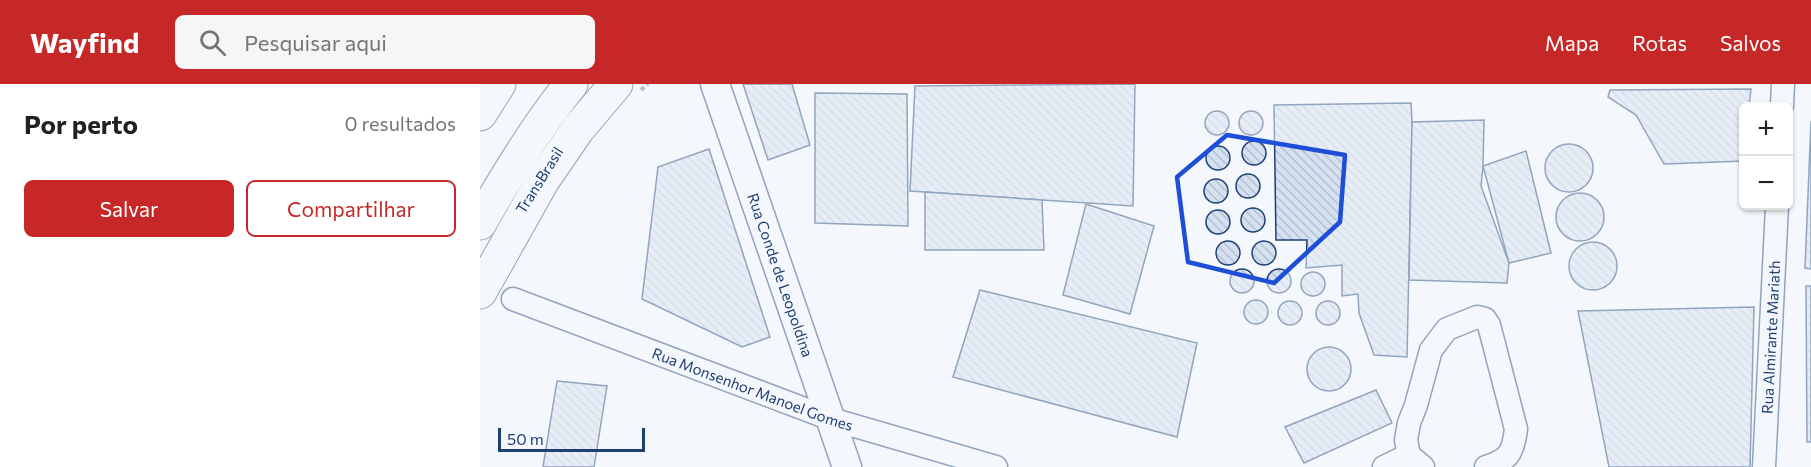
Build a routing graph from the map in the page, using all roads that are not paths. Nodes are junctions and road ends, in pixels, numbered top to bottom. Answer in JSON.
{"nodes":[{"id":1,"x":499,"y":84,"type":"edge"},
{"id":2,"x":571,"y":84,"type":"edge"},
{"id":3,"x":606,"y":84,"type":"edge"},
{"id":4,"x":616,"y":84,"type":"edge"},
{"id":5,"x":715,"y":84,"type":"edge"},
{"id":6,"x":1784,"y":84,"type":"edge"},
{"id":7,"x":1782,"y":102,"type":"edge"},
{"id":8,"x":480,"y":114,"type":"edge"},
{"id":9,"x":1777,"y":210,"type":"edge"},
{"id":10,"x":480,"y":223,"type":"edge"},
{"id":11,"x":480,"y":280,"type":"edge"},
{"id":12,"x":480,"y":292,"type":"edge"},
{"id":13,"x":513,"y":299,"type":"dead end"},
{"id":14,"x":831,"y":418,"type":"junction"},
{"id":15,"x":1416,"y":461,"type":"edge"},
{"id":16,"x":847,"y":467,"type":"edge"},
{"id":17,"x":996,"y":467,"type":"edge"},
{"id":18,"x":1383,"y":467,"type":"edge"},
{"id":19,"x":1486,"y":467,"type":"edge"},
{"id":20,"x":1764,"y":467,"type":"edge"}],
"edges":[{"from":1,"to":8,"type":"highway"},
{"from":2,"to":10,"type":"highway"},
{"from":3,"to":11,"type":"street","name":"TransBrasil"},
{"from":4,"to":12,"type":"highway"},
{"from":5,"to":14,"type":"main road","name":"Rua Conde de Leopoldina"},
{"from":6,"to":7,"type":"street"},
{"from":9,"to":20,"type":"street","name":"Rua Almirante Mariath"},
{"from":13,"to":14,"type":"street","name":"Rua Monsenhor Manoel Gomes"},
{"from":14,"to":16,"type":"main road","name":"Rua Conde de Leopoldina"},
{"from":14,"to":17,"type":"street","name":"Rua Monsenhor Manoel Gomes"},
{"from":15,"to":18,"type":"street"},
{"from":15,"to":19,"type":"street"}]}
